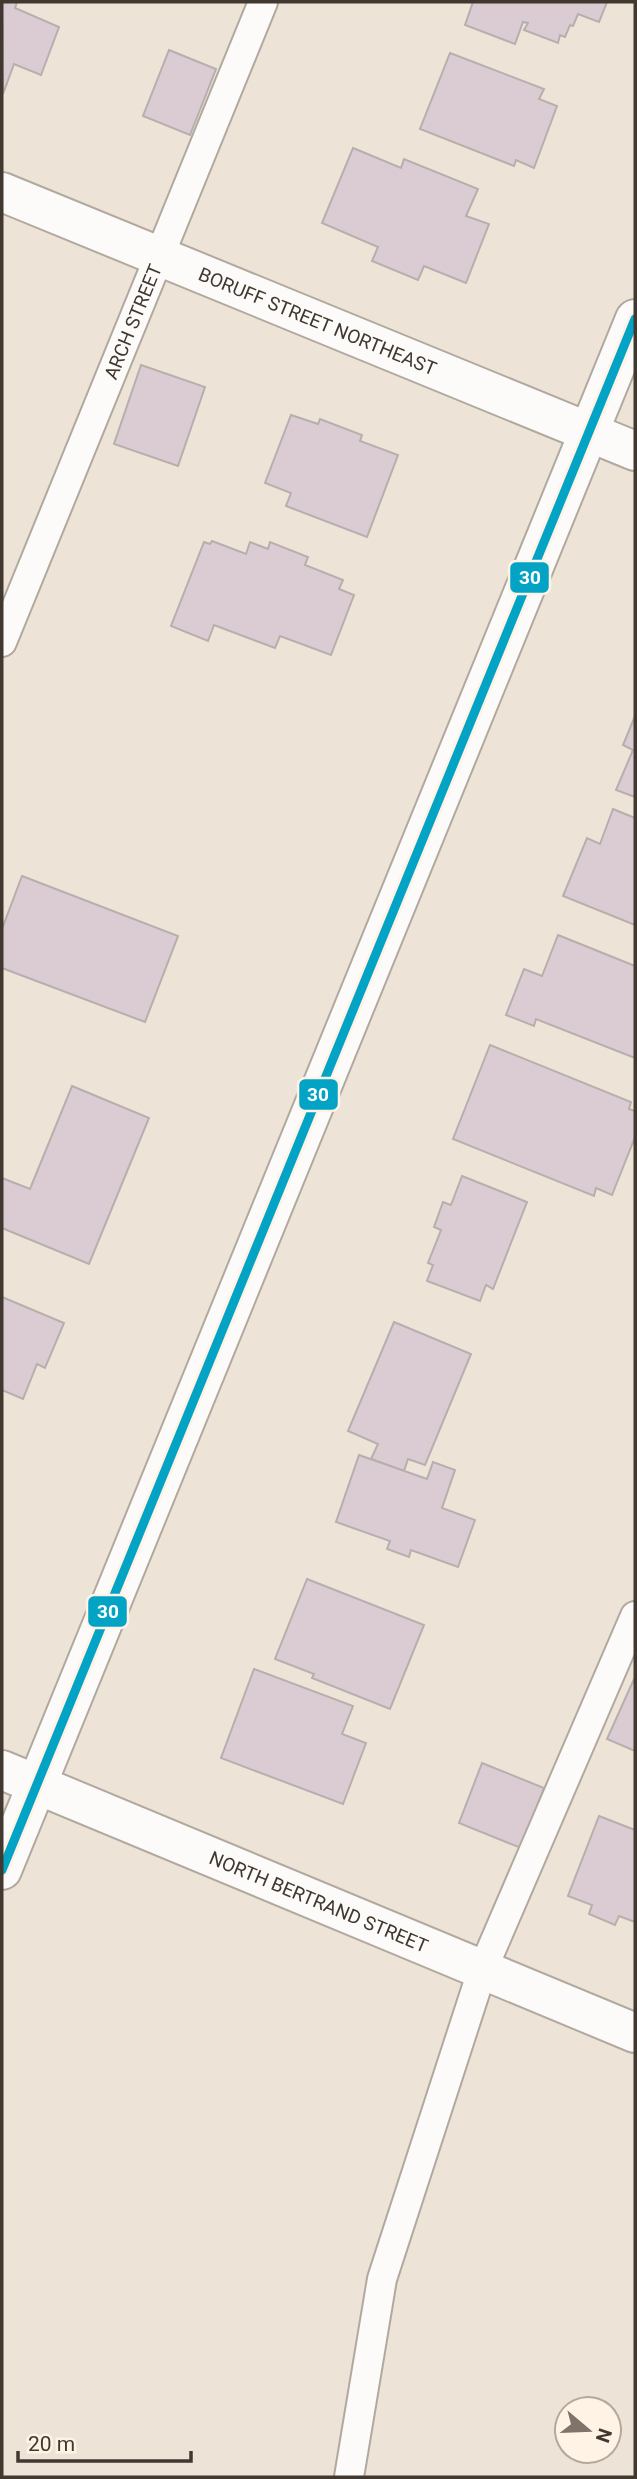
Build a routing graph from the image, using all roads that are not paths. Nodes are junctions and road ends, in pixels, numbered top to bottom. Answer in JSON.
{"nodes":[{"id":1,"x":263,"y":2,"type":"edge"},
{"id":2,"x":2,"y":192,"type":"edge"},
{"id":3,"x":160,"y":258,"type":"junction"},
{"id":4,"x":635,"y":319,"type":"edge"},
{"id":5,"x":589,"y":432,"type":"junction"},
{"id":6,"x":635,"y":451,"type":"edge"},
{"id":7,"x":2,"y":642,"type":"edge"},
{"id":8,"x":635,"y":1616,"type":"edge"},
{"id":9,"x":18,"y":1777,"type":"edge"},
{"id":10,"x":2,"y":1870,"type":"edge"},
{"id":11,"x":482,"y":1971,"type":"junction"},
{"id":12,"x":635,"y":2032,"type":"edge"},
{"id":13,"x":349,"y":2477,"type":"edge"}],
"edges":[{"from":1,"to":3,"type":"lane","name":"ARCH STREET"},
{"from":2,"to":3,"type":"street","name":"BORUFF STREET NORTHEAST"},
{"from":3,"to":5,"type":"street","name":"BORUFF STREET NORTHEAST"},
{"from":3,"to":7,"type":"lane","name":"ARCH STREET"},
{"from":4,"to":5,"type":"street"},
{"from":5,"to":6,"type":"street","name":"BORUFF STREET NORTHEAST"},
{"from":5,"to":9,"type":"street"},
{"from":8,"to":11,"type":"lane"},
{"from":9,"to":10,"type":"street"},
{"from":9,"to":11,"type":"street","name":"NORTH BERTRAND STREET"},
{"from":11,"to":12,"type":"street","name":"NORTH BERTRAND STREET"},
{"from":11,"to":13,"type":"lane"}]}
